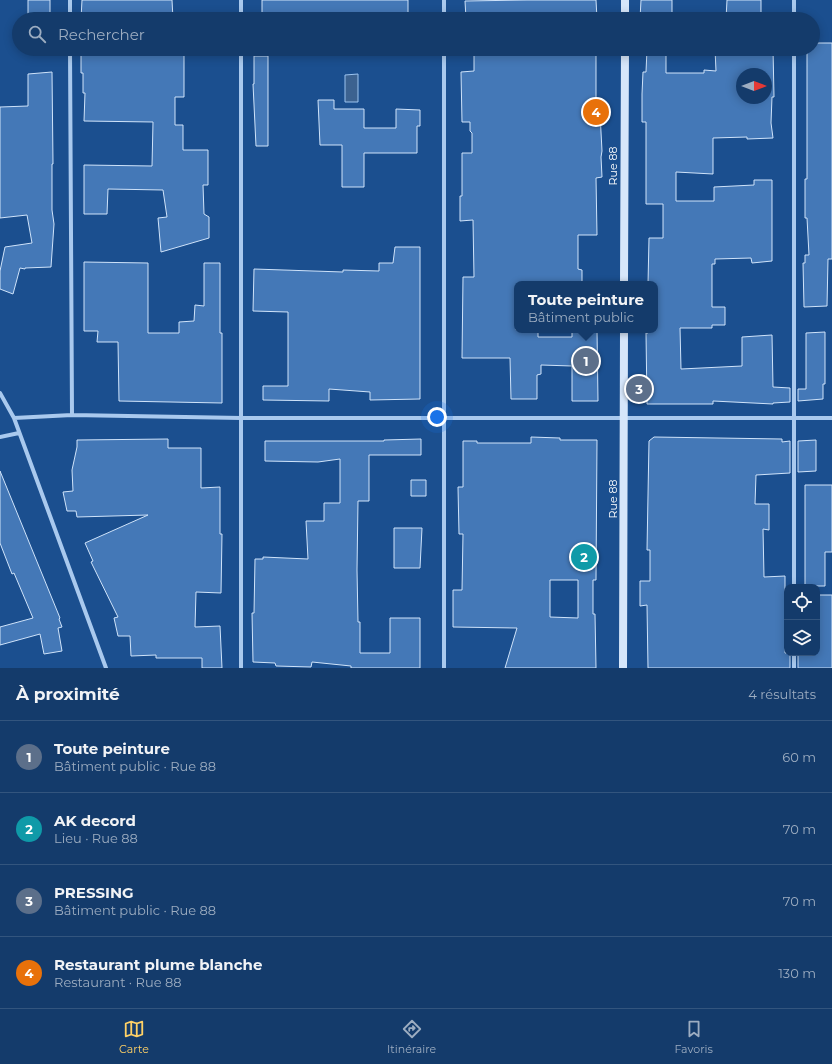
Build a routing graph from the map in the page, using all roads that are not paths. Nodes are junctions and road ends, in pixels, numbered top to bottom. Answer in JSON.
{"nodes":[{"id":1,"x":70,"y":0,"type":"edge"},
{"id":2,"x":241,"y":0,"type":"edge"},
{"id":3,"x":444,"y":0,"type":"edge"},
{"id":4,"x":625,"y":0,"type":"edge"},
{"id":5,"x":794,"y":0,"type":"edge"},
{"id":6,"x":70,"y":12,"type":"edge"},
{"id":7,"x":241,"y":12,"type":"edge"},
{"id":8,"x":444,"y":12,"type":"edge"},
{"id":9,"x":625,"y":12,"type":"edge"},
{"id":10,"x":794,"y":12,"type":"edge"},
{"id":11,"x":70,"y":56,"type":"edge"},
{"id":12,"x":241,"y":56,"type":"edge"},
{"id":13,"x":444,"y":56,"type":"edge"},
{"id":14,"x":624,"y":56,"type":"edge"},
{"id":15,"x":794,"y":56,"type":"edge"},
{"id":16,"x":624,"y":281,"type":"edge"},
{"id":17,"x":624,"y":333,"type":"edge"},
{"id":18,"x":0,"y":393,"type":"edge"},
{"id":19,"x":72,"y":414,"type":"junction"},
{"id":20,"x":14,"y":418,"type":"junction"},
{"id":21,"x":241,"y":418,"type":"junction"},
{"id":22,"x":444,"y":418,"type":"junction"},
{"id":23,"x":624,"y":418,"type":"junction"},
{"id":24,"x":794,"y":418,"type":"junction"},
{"id":25,"x":832,"y":418,"type":"edge"},
{"id":26,"x":19,"y":433,"type":"junction"},
{"id":27,"x":0,"y":437,"type":"edge"},
{"id":28,"x":794,"y":584,"type":"edge"},
{"id":29,"x":794,"y":656,"type":"edge"},
{"id":30,"x":106,"y":668,"type":"edge"},
{"id":31,"x":241,"y":668,"type":"edge"},
{"id":32,"x":444,"y":668,"type":"edge"},
{"id":33,"x":623,"y":668,"type":"edge"},
{"id":34,"x":794,"y":668,"type":"edge"}],
"edges":[{"from":1,"to":6,"type":"street"},
{"from":2,"to":7,"type":"street"},
{"from":3,"to":8,"type":"street"},
{"from":4,"to":9,"type":"main road"},
{"from":5,"to":10,"type":"street"},
{"from":11,"to":19,"type":"street"},
{"from":12,"to":21,"type":"street"},
{"from":13,"to":22,"type":"street"},
{"from":14,"to":16,"type":"main road","name":"Rue 88"},
{"from":15,"to":24,"type":"street"},
{"from":17,"to":23,"type":"main road","name":"Rue 88"},
{"from":18,"to":20,"type":"street"},
{"from":19,"to":20,"type":"street"},
{"from":19,"to":21,"type":"street"},
{"from":20,"to":26,"type":"street"},
{"from":21,"to":22,"type":"street"},
{"from":21,"to":31,"type":"street"},
{"from":22,"to":23,"type":"street"},
{"from":22,"to":32,"type":"street"},
{"from":23,"to":24,"type":"street"},
{"from":23,"to":33,"type":"main road","name":"Rue 88"},
{"from":24,"to":25,"type":"street"},
{"from":24,"to":28,"type":"street"},
{"from":26,"to":27,"type":"street"},
{"from":26,"to":30,"type":"street"},
{"from":29,"to":34,"type":"street"}]}
